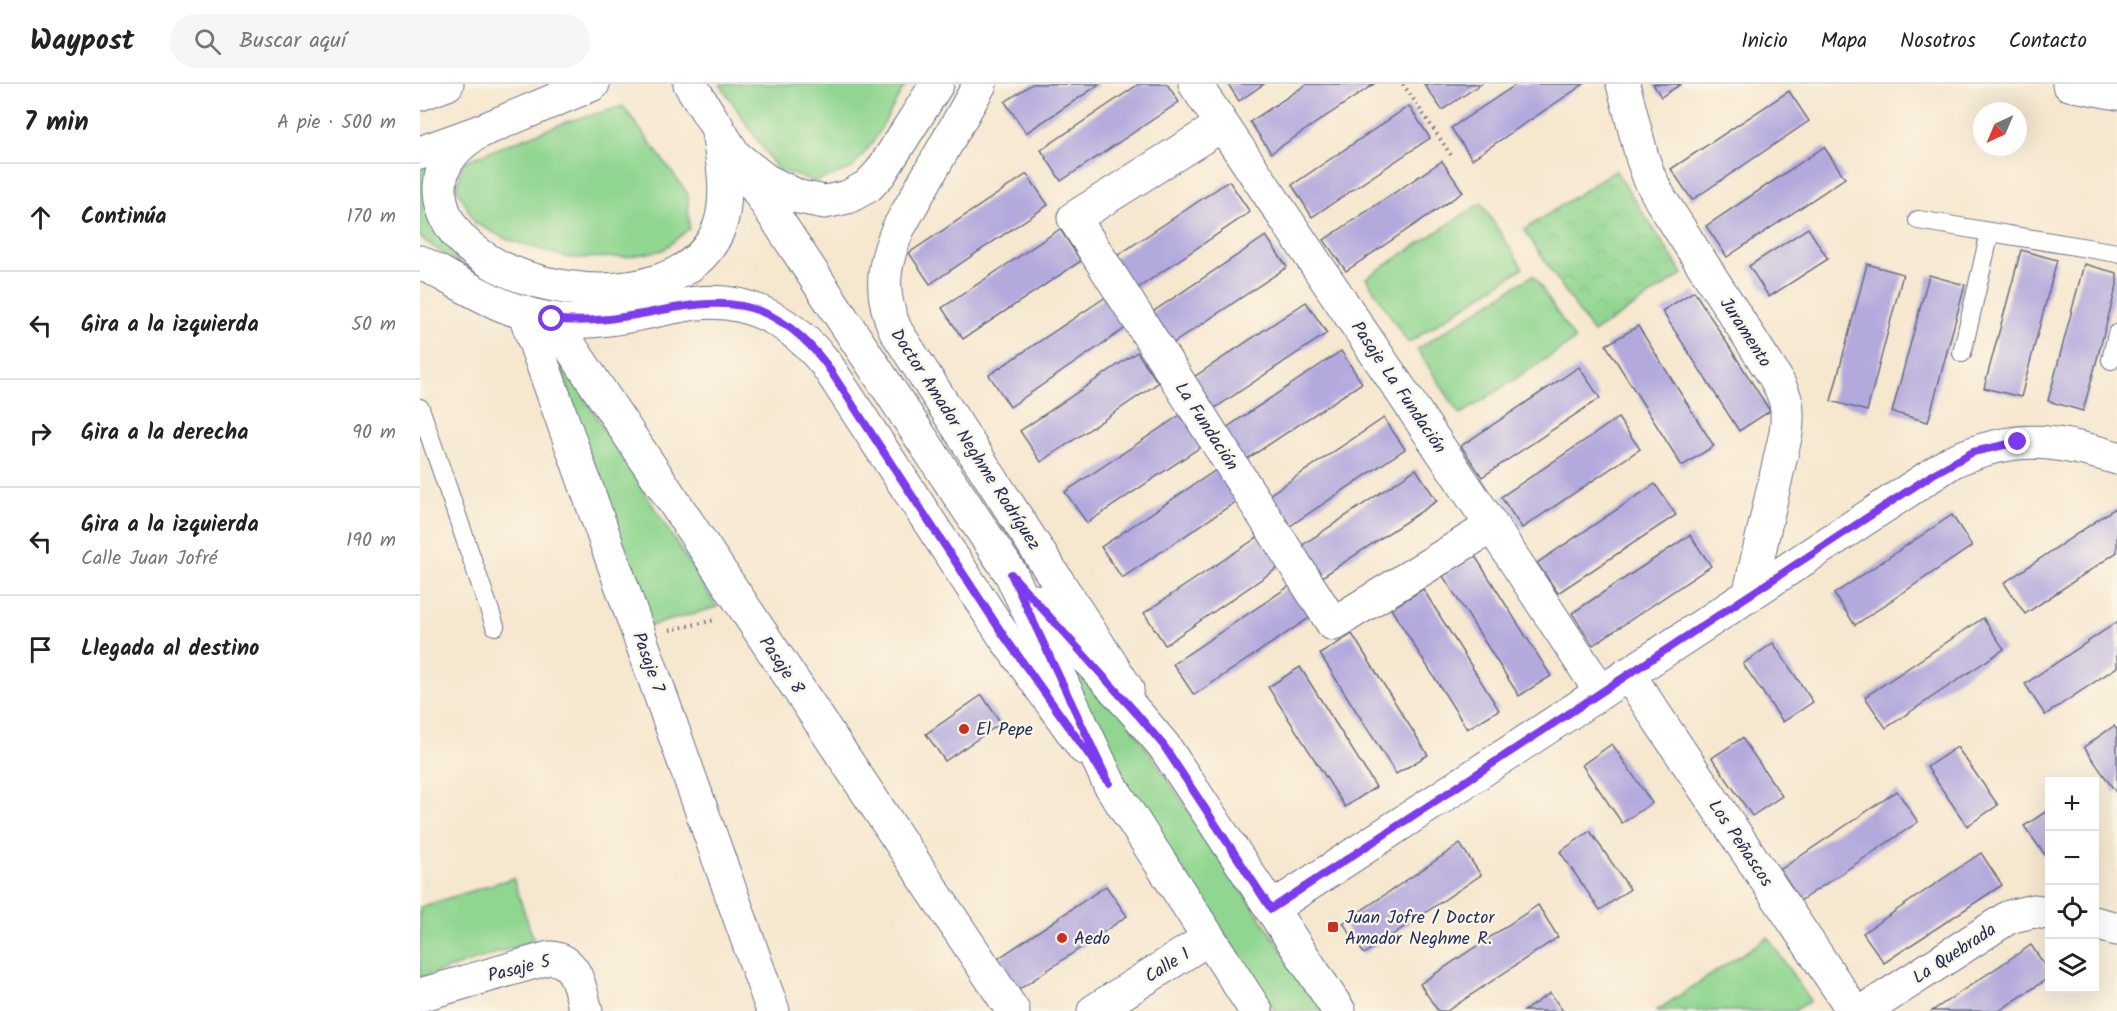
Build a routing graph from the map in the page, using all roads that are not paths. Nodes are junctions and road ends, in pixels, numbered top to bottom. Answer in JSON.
{"nodes":[{"id":1,"x":447,"y":84,"type":"edge"},
{"id":2,"x":593,"y":84,"type":"edge"},
{"id":3,"x":690,"y":84,"type":"edge"},
{"id":4,"x":938,"y":84,"type":"edge"},
{"id":5,"x":980,"y":84,"type":"edge"},
{"id":6,"x":1195,"y":84,"type":"edge"},
{"id":7,"x":1623,"y":84,"type":"edge"},
{"id":8,"x":2069,"y":84,"type":"edge"},
{"id":9,"x":2117,"y":93,"type":"edge"},
{"id":10,"x":420,"y":94,"type":"edge"},
{"id":11,"x":1222,"y":125,"type":"junction"},
{"id":12,"x":717,"y":126,"type":"junction"},
{"id":13,"x":481,"y":131,"type":"junction"},
{"id":14,"x":420,"y":153,"type":"edge"},
{"id":15,"x":735,"y":156,"type":"junction"},
{"id":16,"x":1918,"y":220,"type":"dead end"},
{"id":17,"x":1990,"y":231,"type":"junction"},
{"id":18,"x":2117,"y":252,"type":"edge"},
{"id":19,"x":420,"y":262,"type":"edge"},
{"id":20,"x":538,"y":316,"type":"junction"},
{"id":21,"x":2117,"y":334,"type":"edge"},
{"id":22,"x":1962,"y":353,"type":"dead end"},
{"id":23,"x":2111,"y":360,"type":"dead end"},
{"id":24,"x":420,"y":408,"type":"edge"},
{"id":25,"x":2117,"y":458,"type":"edge"},
{"id":26,"x":1492,"y":526,"type":"junction"},
{"id":27,"x":1011,"y":574,"type":"junction"},
{"id":28,"x":1749,"y":596,"type":"junction"},
{"id":29,"x":495,"y":626,"type":"dead end"},
{"id":30,"x":1628,"y":674,"type":"junction"},
{"id":31,"x":1601,"y":692,"type":"junction"},
{"id":32,"x":1164,"y":746,"type":"junction"},
{"id":33,"x":1109,"y":783,"type":"junction"},
{"id":34,"x":1271,"y":909,"type":"junction"},
{"id":35,"x":2045,"y":912,"type":"edge"},
{"id":36,"x":2099,"y":924,"type":"edge"},
{"id":37,"x":2117,"y":929,"type":"edge"},
{"id":38,"x":1209,"y":938,"type":"junction"},
{"id":39,"x":420,"y":994,"type":"edge"},
{"id":40,"x":586,"y":1011,"type":"edge"},
{"id":41,"x":773,"y":1011,"type":"edge"},
{"id":42,"x":1013,"y":1011,"type":"edge"},
{"id":43,"x":1094,"y":1011,"type":"edge"},
{"id":44,"x":1257,"y":1011,"type":"edge"},
{"id":45,"x":1339,"y":1011,"type":"edge"},
{"id":46,"x":1854,"y":1011,"type":"edge"},
{"id":47,"x":1864,"y":1011,"type":"edge"}],
"edges":[{"from":1,"to":10,"type":"main road"},
{"from":2,"to":13,"type":"main road"},
{"from":3,"to":12,"type":"main road","name":"Doctor Amador Neghme Rodríguez"},
{"from":4,"to":15,"type":"main road"},
{"from":5,"to":32,"type":"main road","name":"Doctor Amador Neghme Rodríguez"},
{"from":6,"to":11,"type":"main road","name":"Pasaje La Fundación"},
{"from":7,"to":28,"type":"main road","name":"Juramento"},
{"from":8,"to":9,"type":"main road"},
{"from":11,"to":26,"type":"main road","name":"Pasaje La Fundación"},
{"from":11,"to":26,"type":"main road","name":"La Fundación"},
{"from":12,"to":13,"type":"main road"},
{"from":12,"to":15,"type":"main road","name":"Doctor Amador Neghme Rodríguez"},
{"from":13,"to":14,"type":"main road"},
{"from":15,"to":27,"type":"main road","name":"Doctor Amador Neghme Rodríguez"},
{"from":16,"to":17,"type":"lane"},
{"from":17,"to":18,"type":"lane"},
{"from":17,"to":22,"type":"lane"},
{"from":19,"to":20,"type":"main road","name":"Doctor Amador Neghme Rodríguez"},
{"from":20,"to":33,"type":"main road","name":"Doctor Amador Neghme Rodríguez"},
{"from":20,"to":41,"type":"main road","name":"Pasaje 7"},
{"from":20,"to":42,"type":"main road","name":"Pasaje 8"},
{"from":21,"to":23,"type":"lane"},
{"from":24,"to":29,"type":"lane"},
{"from":25,"to":28,"type":"main road"},
{"from":26,"to":31,"type":"main road","name":"Pasaje La Fundación"},
{"from":27,"to":32,"type":"main road","name":"Doctor Amador Neghme Rodríguez"},
{"from":27,"to":33,"type":"main road","name":"Doctor Amador Neghme Rodríguez"},
{"from":28,"to":30,"type":"main road"},
{"from":30,"to":31,"type":"main road"},
{"from":30,"to":46,"type":"main road","name":"Los Peñascos"},
{"from":31,"to":34,"type":"main road"},
{"from":32,"to":34,"type":"main road","name":"Doctor Amador Neghme Rodríguez"},
{"from":33,"to":38,"type":"main road","name":"Doctor Amador Neghme Rodríguez"},
{"from":34,"to":45,"type":"main road","name":"Doctor Amador Neghme Rodríguez"},
{"from":35,"to":47,"type":"main road","name":"La Quebrada"},
{"from":36,"to":37,"type":"main road"},
{"from":38,"to":43,"type":"main road","name":"Calle 1"},
{"from":38,"to":44,"type":"main road","name":"Doctor Amador Neghme Rodríguez"},
{"from":39,"to":40,"type":"main road","name":"Pasaje 5"}]}
